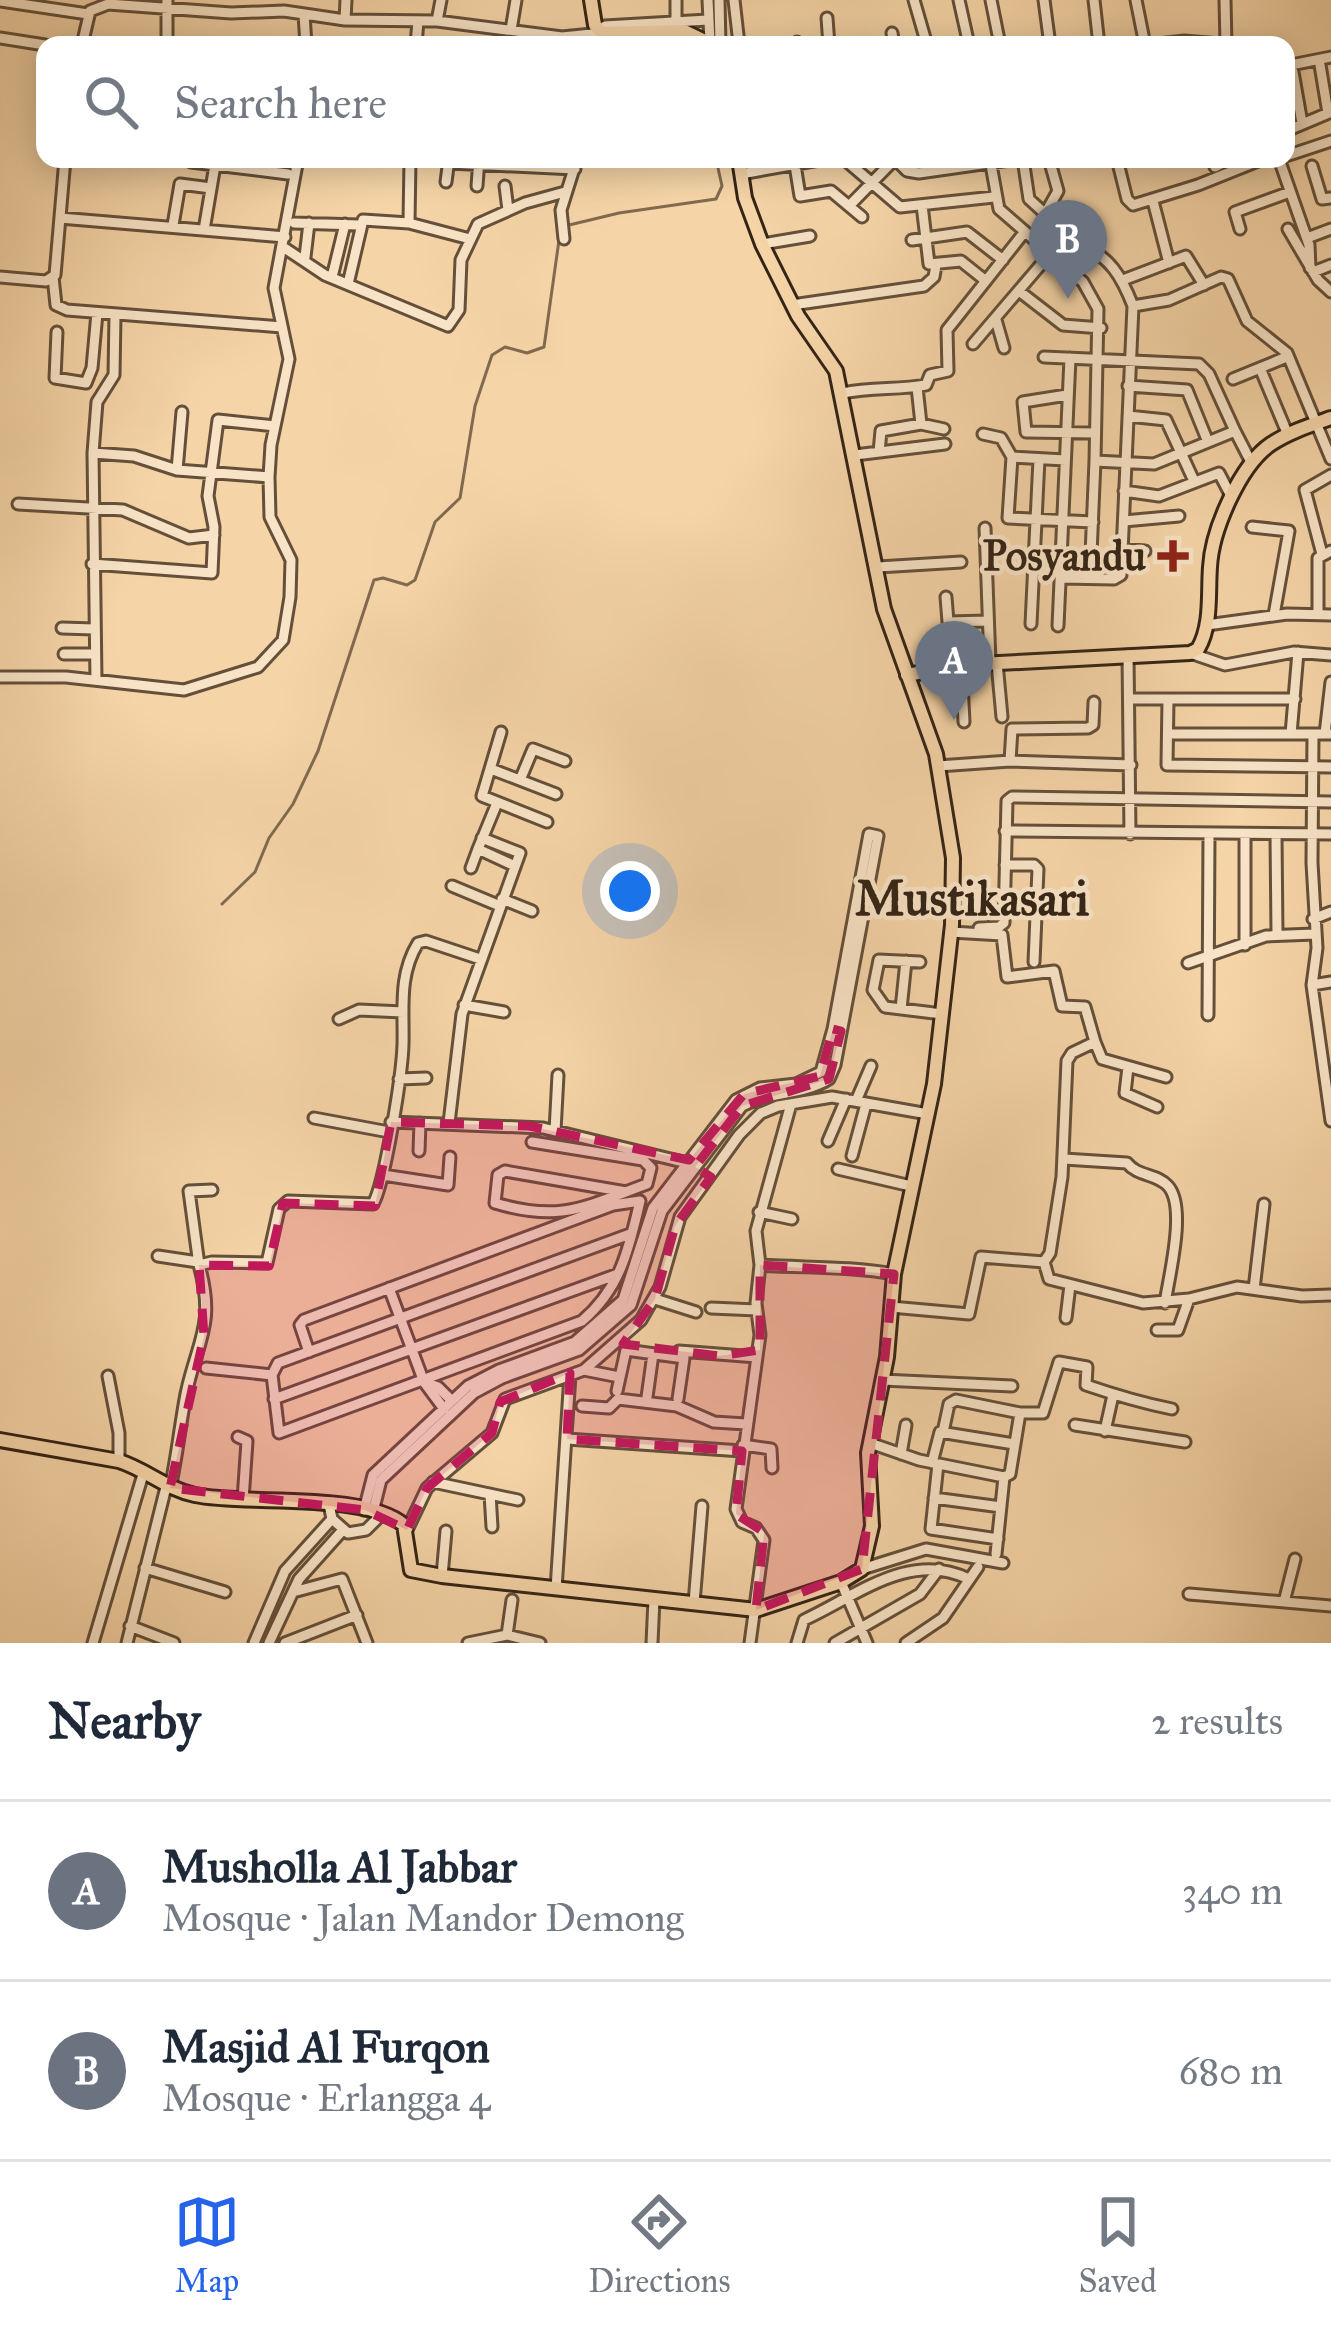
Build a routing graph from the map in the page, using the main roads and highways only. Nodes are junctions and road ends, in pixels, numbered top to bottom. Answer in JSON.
{"nodes":[{"id":1,"x":591,"y":0,"type":"edge"},
{"id":2,"x":696,"y":36,"type":"edge"},
{"id":3,"x":741,"y":168,"type":"edge"},
{"id":4,"x":1324,"y":420,"type":"edge"},
{"id":5,"x":907,"y":675,"type":"junction"},
{"id":6,"x":0,"y":1440,"type":"edge"}],
"edges":[{"from":1,"to":2,"type":"main road"},
{"from":3,"to":5,"type":"main road"},
{"from":4,"to":5,"type":"main road"},
{"from":5,"to":6,"type":"main road"}]}
